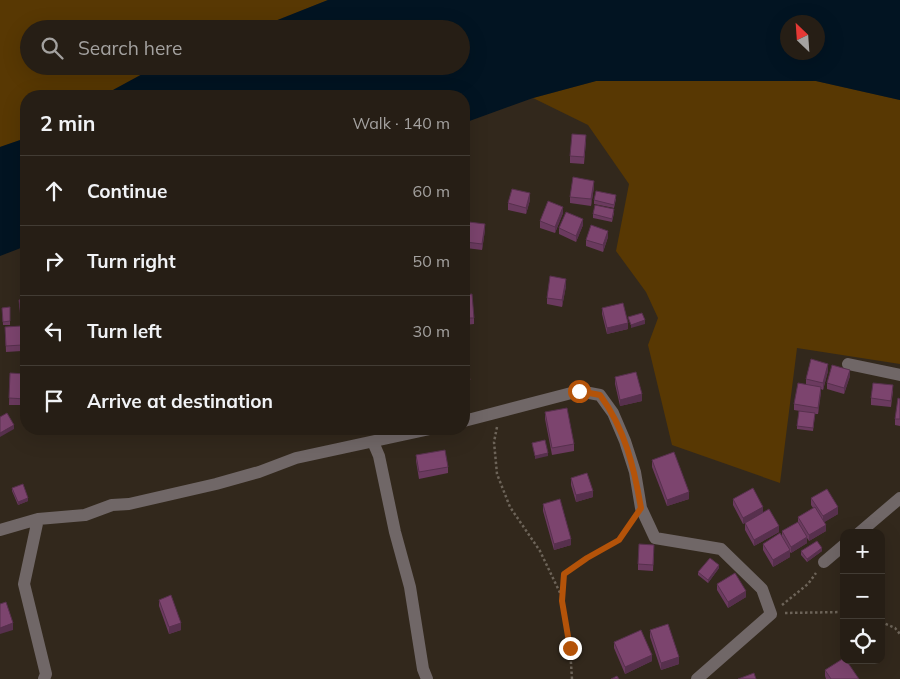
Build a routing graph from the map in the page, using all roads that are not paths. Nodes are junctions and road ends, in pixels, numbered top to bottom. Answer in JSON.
{"nodes":[{"id":1,"x":848,"y":364,"type":"dead end"},
{"id":2,"x":900,"y":375,"type":"edge"},
{"id":3,"x":470,"y":420,"type":"edge"},
{"id":4,"x":404,"y":435,"type":"edge"},
{"id":5,"x":373,"y":442,"type":"junction"},
{"id":6,"x":900,"y":498,"type":"edge"},
{"id":7,"x":38,"y":519,"type":"junction"},
{"id":8,"x":864,"y":529,"type":"edge"},
{"id":9,"x":0,"y":530,"type":"edge"},
{"id":10,"x":840,"y":548,"type":"edge"},
{"id":11,"x":824,"y":562,"type":"road end"},
{"id":12,"x":44,"y":679,"type":"edge"},
{"id":13,"x":427,"y":679,"type":"edge"},
{"id":14,"x":697,"y":679,"type":"edge"}],
"edges":[{"from":1,"to":2,"type":"street"},
{"from":3,"to":14,"type":"street"},
{"from":4,"to":5,"type":"street"},
{"from":5,"to":7,"type":"street"},
{"from":5,"to":13,"type":"street"},
{"from":6,"to":8,"type":"street"},
{"from":7,"to":9,"type":"street"},
{"from":7,"to":12,"type":"street"},
{"from":10,"to":11,"type":"street"}]}
